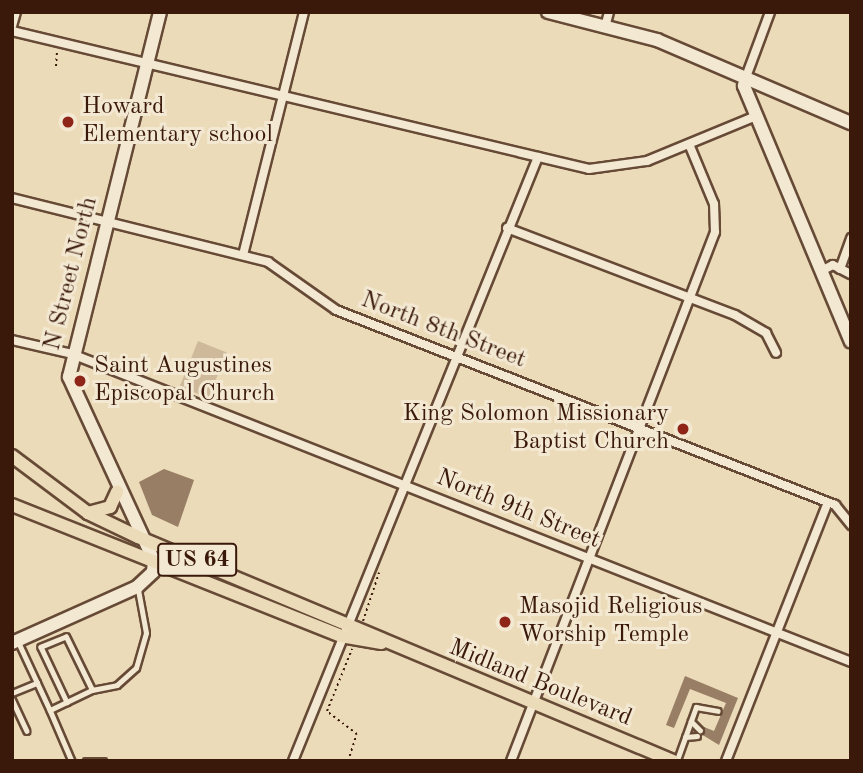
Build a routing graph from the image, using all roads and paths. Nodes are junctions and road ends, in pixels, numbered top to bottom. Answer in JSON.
{"nodes":[{"id":1,"x":16,"y":12,"type":"edge"},
{"id":2,"x":160,"y":12,"type":"edge"},
{"id":3,"x":304,"y":12,"type":"edge"},
{"id":4,"x":548,"y":12,"type":"edge"},
{"id":5,"x":609,"y":12,"type":"edge"},
{"id":6,"x":770,"y":12,"type":"edge"},
{"id":7,"x":12,"y":26,"type":"edge"},
{"id":8,"x":605,"y":27,"type":"junction"},
{"id":9,"x":12,"y":31,"type":"edge"},
{"id":10,"x":147,"y":63,"type":"junction"},
{"id":11,"x":746,"y":77,"type":"junction"},
{"id":12,"x":285,"y":96,"type":"junction"},
{"id":13,"x":756,"y":116,"type":"junction"},
{"id":14,"x":851,"y":123,"type":"edge"},
{"id":15,"x":689,"y":144,"type":"junction"},
{"id":16,"x":538,"y":158,"type":"junction"},
{"id":17,"x":12,"y":198,"type":"edge"},
{"id":18,"x":108,"y":222,"type":"junction"},
{"id":19,"x":507,"y":228,"type":"junction"},
{"id":20,"x":851,"y":238,"type":"edge"},
{"id":21,"x":243,"y":255,"type":"junction"},
{"id":22,"x":840,"y":269,"type":"junction"},
{"id":23,"x":821,"y":271,"type":"junction"},
{"id":24,"x":851,"y":274,"type":"edge"},
{"id":25,"x":691,"y":297,"type":"junction"},
{"id":26,"x":12,"y":340,"type":"edge"},
{"id":27,"x":851,"y":342,"type":"edge"},
{"id":28,"x":776,"y":353,"type":"dead end"},
{"id":29,"x":72,"y":354,"type":"junction"},
{"id":30,"x":456,"y":357,"type":"junction"},
{"id":31,"x":640,"y":429,"type":"junction"},
{"id":32,"x":12,"y":456,"type":"edge"},
{"id":33,"x":403,"y":484,"type":"junction"},
{"id":34,"x":117,"y":492,"type":"junction"},
{"id":35,"x":828,"y":502,"type":"junction"},
{"id":36,"x":12,"y":505,"type":"edge"},
{"id":37,"x":88,"y":513,"type":"junction"},
{"id":38,"x":851,"y":525,"type":"edge"},
{"id":39,"x":138,"y":537,"type":"junction"},
{"id":40,"x":589,"y":560,"type":"junction"},
{"id":41,"x":153,"y":561,"type":"junction"},
{"id":42,"x":137,"y":587,"type":"junction"},
{"id":43,"x":347,"y":620,"type":"junction"},
{"id":44,"x":41,"y":630,"type":"junction"},
{"id":45,"x":776,"y":633,"type":"junction"},
{"id":46,"x":341,"y":636,"type":"junction"},
{"id":47,"x":15,"y":642,"type":"edge"},
{"id":48,"x":48,"y":644,"type":"junction"},
{"id":49,"x":392,"y":645,"type":"junction"},
{"id":50,"x":851,"y":662,"type":"edge"},
{"id":51,"x":37,"y":683,"type":"junction"},
{"id":52,"x":92,"y":690,"type":"junction"},
{"id":53,"x":12,"y":693,"type":"edge"},
{"id":54,"x":12,"y":699,"type":"edge"},
{"id":55,"x":67,"y":702,"type":"junction"},
{"id":56,"x":533,"y":704,"type":"junction"},
{"id":57,"x":50,"y":710,"type":"junction"},
{"id":58,"x":327,"y":710,"type":"dead end"},
{"id":59,"x":718,"y":711,"type":"dead end"},
{"id":60,"x":691,"y":721,"type":"junction"},
{"id":61,"x":698,"y":727,"type":"dead end"},
{"id":62,"x":27,"y":731,"type":"dead end"},
{"id":63,"x":685,"y":737,"type":"junction"},
{"id":64,"x":694,"y":737,"type":"dead end"},
{"id":65,"x":72,"y":761,"type":"edge"},
{"id":66,"x":86,"y":761,"type":"edge"},
{"id":67,"x":104,"y":761,"type":"edge"},
{"id":68,"x":293,"y":761,"type":"edge"},
{"id":69,"x":348,"y":761,"type":"edge"},
{"id":70,"x":511,"y":761,"type":"edge"},
{"id":71,"x":675,"y":761,"type":"edge"},
{"id":72,"x":726,"y":761,"type":"edge"}],
"edges":[{"from":1,"to":7,"type":"street"},
{"from":2,"to":10,"type":"street","name":"N Street North"},
{"from":3,"to":12,"type":"street"},
{"from":4,"to":8,"type":"street"},
{"from":5,"to":8,"type":"street"},
{"from":6,"to":11,"type":"street"},
{"from":8,"to":11,"type":"street"},
{"from":9,"to":10,"type":"street"},
{"from":10,"to":12,"type":"street"},
{"from":10,"to":18,"type":"street","name":"N Street North"},
{"from":11,"to":13,"type":"street"},
{"from":11,"to":14,"type":"street"},
{"from":12,"to":16,"type":"street"},
{"from":12,"to":21,"type":"street"},
{"from":13,"to":15,"type":"street"},
{"from":13,"to":23,"type":"street"},
{"from":15,"to":16,"type":"street"},
{"from":15,"to":25,"type":"street"},
{"from":16,"to":19,"type":"street"},
{"from":17,"to":18,"type":"street","name":"North 8th Street"},
{"from":18,"to":21,"type":"street","name":"North 8th Street"},
{"from":18,"to":29,"type":"street","name":"N Street North"},
{"from":19,"to":25,"type":"street"},
{"from":19,"to":30,"type":"street"},
{"from":20,"to":22,"type":"street"},
{"from":21,"to":30,"type":"street","name":"North 8th Street"},
{"from":22,"to":23,"type":"street"},
{"from":22,"to":24,"type":"street"},
{"from":23,"to":27,"type":"street"},
{"from":25,"to":28,"type":"street"},
{"from":25,"to":31,"type":"street"},
{"from":26,"to":29,"type":"street","name":"North 9th Street"},
{"from":29,"to":33,"type":"street","name":"North 9th Street"},
{"from":29,"to":34,"type":"street","name":"N Street North"},
{"from":30,"to":31,"type":"street","name":"North 8th Street"},
{"from":30,"to":33,"type":"street"},
{"from":31,"to":35,"type":"street","name":"North 8th Street"},
{"from":31,"to":40,"type":"street"},
{"from":32,"to":37,"type":"main road","name":"Midland Boulevard","number":"US 64"},
{"from":33,"to":40,"type":"street","name":"North 9th Street"},
{"from":33,"to":43,"type":"street"},
{"from":34,"to":37,"type":"main road"},
{"from":34,"to":39,"type":"street","name":"N Street North"},
{"from":35,"to":38,"type":"street","name":"North 8th Street"},
{"from":35,"to":45,"type":"street"},
{"from":36,"to":41,"type":"main road","number":"US 64"},
{"from":37,"to":39,"type":"main road","name":"Midland Boulevard","number":"US 64"},
{"from":39,"to":41,"type":"street","name":"N Street North"},
{"from":39,"to":43,"type":"main road","name":"Midland Boulevard","number":"US 64"},
{"from":40,"to":45,"type":"street","name":"North 9th Street"},
{"from":40,"to":56,"type":"street"},
{"from":41,"to":42,"type":"street"},
{"from":41,"to":46,"type":"main road","name":"Midland Boulevard","number":"US 64"},
{"from":42,"to":44,"type":"street"},
{"from":42,"to":52,"type":"lane"},
{"from":43,"to":46,"type":"street"},
{"from":43,"to":49,"type":"main road","name":"Midland Boulevard","number":"US 64"},
{"from":44,"to":47,"type":"street"},
{"from":44,"to":48,"type":"lane"},
{"from":45,"to":50,"type":"street","name":"North 9th Street"},
{"from":45,"to":72,"type":"street"},
{"from":46,"to":49,"type":"main road","name":"Midland Boulevard","number":"US 64"},
{"from":46,"to":68,"type":"street"},
{"from":47,"to":51,"type":"lane"},
{"from":48,"to":52,"type":"lane"},
{"from":48,"to":55,"type":"lane"},
{"from":49,"to":56,"type":"main road","name":"Midland Boulevard","number":"US 64"},
{"from":51,"to":53,"type":"lane"},
{"from":51,"to":57,"type":"lane"},
{"from":52,"to":55,"type":"lane"},
{"from":54,"to":62,"type":"lane"},
{"from":55,"to":57,"type":"lane"},
{"from":56,"to":70,"type":"street"},
{"from":56,"to":71,"type":"main road","name":"Midland Boulevard","number":"US 64"},
{"from":57,"to":65,"type":"lane"},
{"from":58,"to":69,"type":"path"},
{"from":59,"to":60,"type":"lane"},
{"from":60,"to":61,"type":"lane"},
{"from":60,"to":63,"type":"lane"},
{"from":63,"to":64,"type":"lane"},
{"from":63,"to":71,"type":"lane"},
{"from":66,"to":67,"type":"lane"}]}
